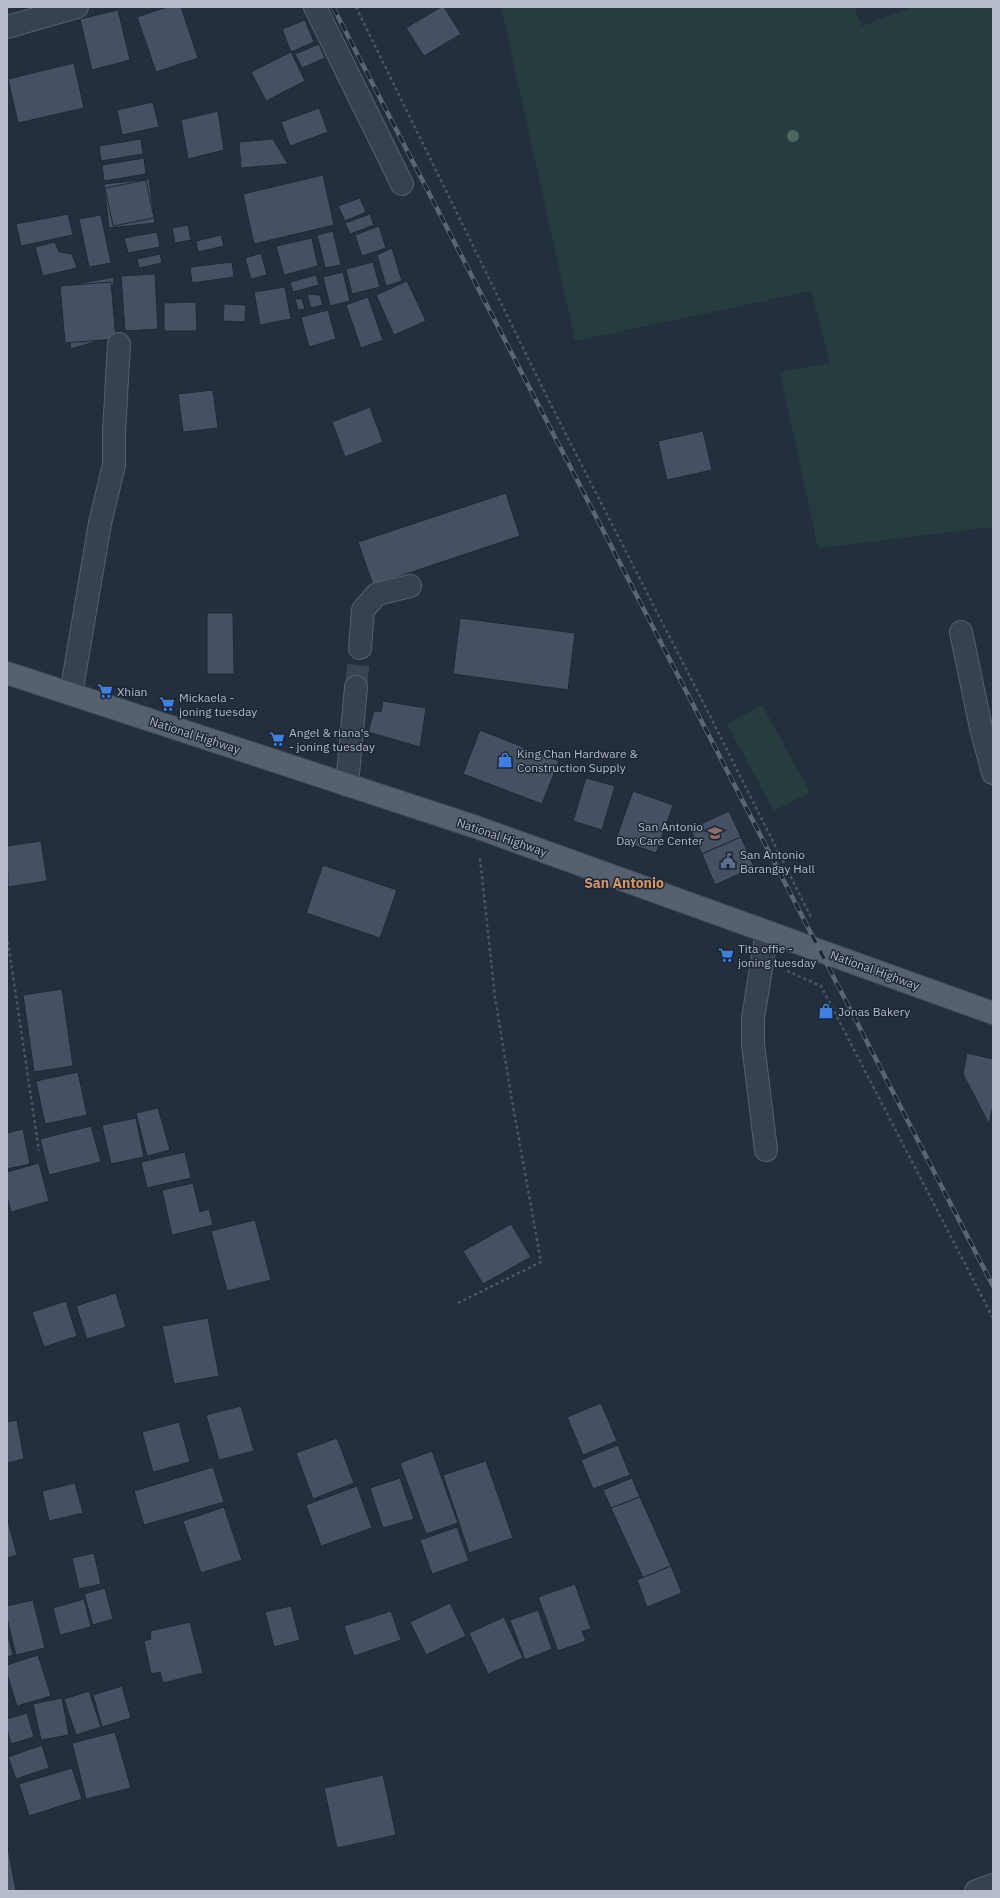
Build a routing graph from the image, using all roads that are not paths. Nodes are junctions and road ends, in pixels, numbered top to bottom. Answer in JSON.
{"nodes":[{"id":1,"x":77,"y":7,"type":"edge"},
{"id":2,"x":315,"y":7,"type":"edge"},
{"id":3,"x":7,"y":27,"type":"edge"},
{"id":4,"x":402,"y":184,"type":"dead end"},
{"id":5,"x":119,"y":344,"type":"dead end"},
{"id":6,"x":410,"y":586,"type":"dead end"},
{"id":7,"x":961,"y":632,"type":"dead end"},
{"id":8,"x":360,"y":648,"type":"tunnel mouth"},
{"id":9,"x":7,"y":673,"type":"edge"},
{"id":10,"x":356,"y":686,"type":"tunnel mouth"},
{"id":11,"x":71,"y":694,"type":"junction"},
{"id":12,"x":993,"y":773,"type":"edge"},
{"id":13,"x":347,"y":785,"type":"junction"},
{"id":14,"x":767,"y":932,"type":"junction"},
{"id":15,"x":993,"y":1013,"type":"edge"},
{"id":16,"x":766,"y":1150,"type":"dead end"},
{"id":17,"x":993,"y":1885,"type":"edge"},
{"id":18,"x":976,"y":1891,"type":"edge"}],
"edges":[{"from":1,"to":3,"type":"street"},
{"from":2,"to":4,"type":"street"},
{"from":5,"to":11,"type":"street"},
{"from":6,"to":8,"type":"street"},
{"from":7,"to":12,"type":"street"},
{"from":9,"to":11,"type":"main road","name":"National Highway"},
{"from":10,"to":13,"type":"street"},
{"from":11,"to":13,"type":"main road","name":"National Highway"},
{"from":13,"to":14,"type":"main road","name":"National Highway"},
{"from":14,"to":15,"type":"main road","name":"National Highway"},
{"from":14,"to":16,"type":"street"},
{"from":17,"to":18,"type":"street"}]}
